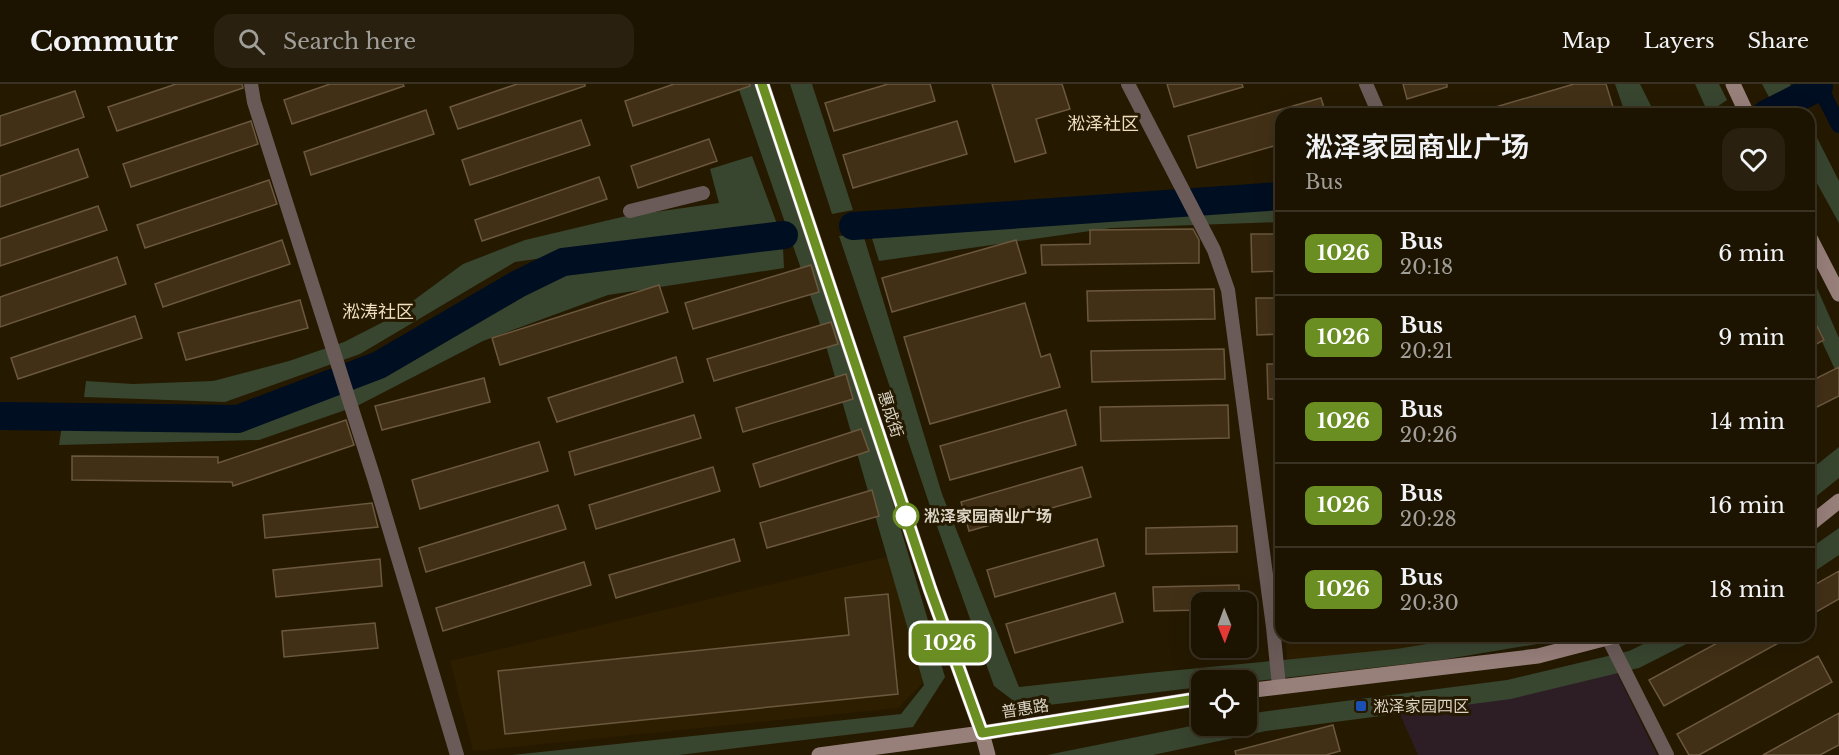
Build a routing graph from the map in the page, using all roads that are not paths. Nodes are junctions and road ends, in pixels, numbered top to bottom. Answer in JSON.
{"nodes":[{"id":1,"x":251,"y":84,"type":"edge"},
{"id":2,"x":762,"y":84,"type":"edge"},
{"id":3,"x":1128,"y":84,"type":"edge"},
{"id":4,"x":1366,"y":84,"type":"edge"},
{"id":5,"x":1733,"y":84,"type":"edge"},
{"id":6,"x":1376,"y":108,"type":"edge"},
{"id":7,"x":1745,"y":108,"type":"edge"},
{"id":8,"x":703,"y":193,"type":"dead end"},
{"id":9,"x":630,"y":211,"type":"dead end"},
{"id":10,"x":1815,"y":248,"type":"edge"},
{"id":11,"x":1839,"y":294,"type":"edge"},
{"id":12,"x":1839,"y":501,"type":"edge"},
{"id":13,"x":1815,"y":520,"type":"edge"},
{"id":14,"x":1592,"y":642,"type":"edge"},
{"id":15,"x":1613,"y":642,"type":"edge"},
{"id":16,"x":1278,"y":686,"type":"junction"},
{"id":17,"x":1257,"y":689,"type":"edge"},
{"id":18,"x":1191,"y":700,"type":"edge"},
{"id":19,"x":982,"y":733,"type":"junction"},
{"id":20,"x":457,"y":755,"type":"edge"},
{"id":21,"x":819,"y":755,"type":"edge"},
{"id":22,"x":988,"y":755,"type":"edge"},
{"id":23,"x":1668,"y":755,"type":"edge"}],
"edges":[{"from":1,"to":20,"type":"street"},
{"from":2,"to":19,"type":"main road","name":"惠成街"},
{"from":3,"to":16,"type":"street"},
{"from":4,"to":6,"type":"street"},
{"from":5,"to":7,"type":"main road"},
{"from":8,"to":9,"type":"street"},
{"from":10,"to":11,"type":"main road"},
{"from":12,"to":13,"type":"main road"},
{"from":14,"to":16,"type":"main road"},
{"from":15,"to":23,"type":"street"},
{"from":16,"to":17,"type":"main road"},
{"from":18,"to":19,"type":"main road","name":"普惠路"},
{"from":19,"to":21,"type":"main road","name":"普惠路"},
{"from":19,"to":22,"type":"main road","name":"惠成街"}]}
